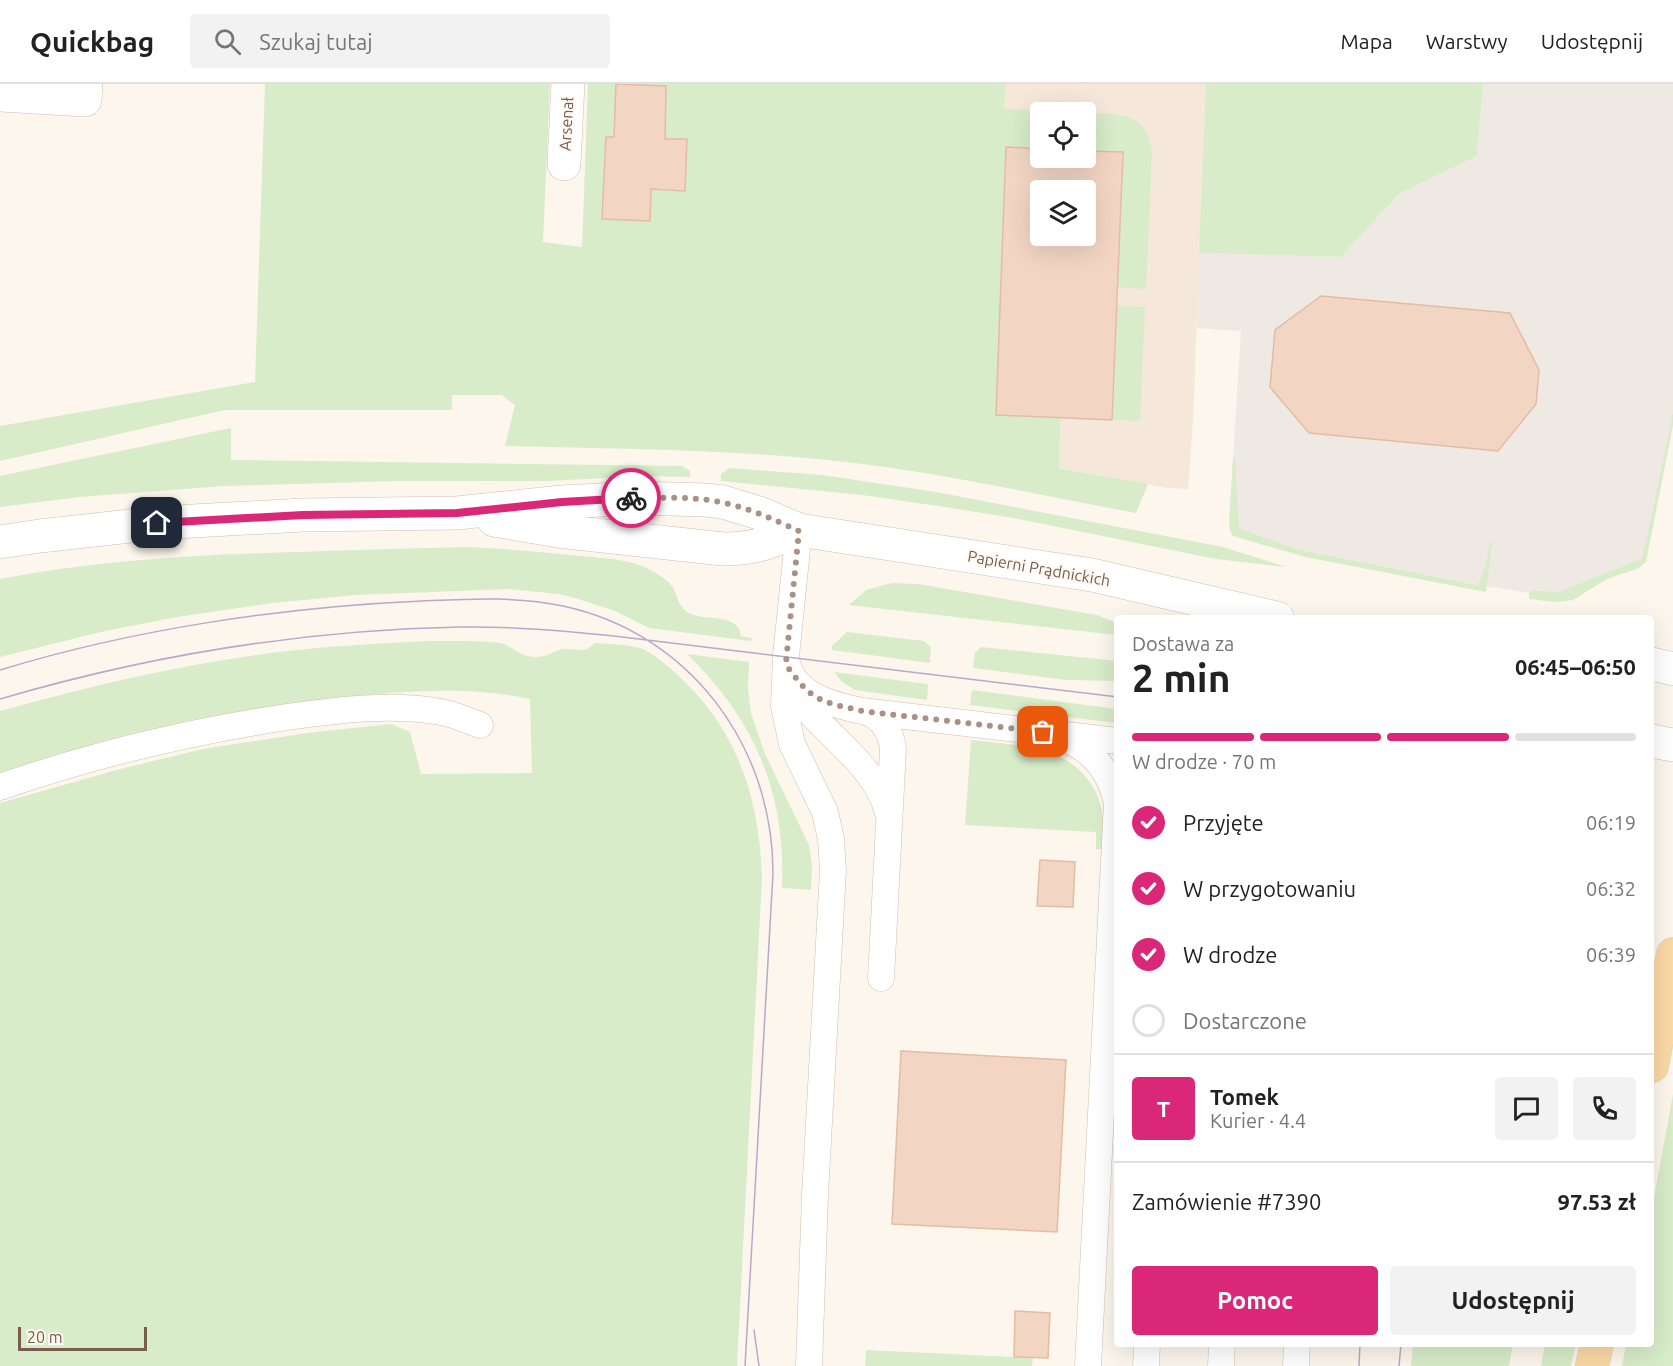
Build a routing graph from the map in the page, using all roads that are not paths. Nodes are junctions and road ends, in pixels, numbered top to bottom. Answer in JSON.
{"nodes":[{"id":1,"x":86,"y":84,"type":"edge"},
{"id":2,"x":568,"y":84,"type":"edge"},
{"id":3,"x":0,"y":95,"type":"edge"},
{"id":4,"x":564,"y":164,"type":"dead end"},
{"id":5,"x":457,"y":513,"type":"junction"},
{"id":6,"x":799,"y":531,"type":"junction"},
{"id":7,"x":0,"y":542,"type":"edge"},
{"id":8,"x":1264,"y":615,"type":"edge"},
{"id":9,"x":786,"y":662,"type":"junction"},
{"id":10,"x":1654,"y":664,"type":"edge"},
{"id":11,"x":1673,"y":669,"type":"edge"},
{"id":12,"x":862,"y":711,"type":"junction"},
{"id":13,"x":480,"y":725,"type":"dead end"},
{"id":14,"x":1043,"y":732,"type":"junction"},
{"id":15,"x":1110,"y":741,"type":"edge"},
{"id":16,"x":1654,"y":741,"type":"edge"},
{"id":17,"x":1673,"y":746,"type":"edge"},
{"id":18,"x":0,"y":787,"type":"edge"},
{"id":19,"x":1114,"y":792,"type":"edge"},
{"id":20,"x":889,"y":837,"type":"junction"},
{"id":21,"x":1114,"y":861,"type":"edge"},
{"id":22,"x":1673,"y":954,"type":"edge"},
{"id":23,"x":881,"y":978,"type":"dead end"},
{"id":24,"x":1673,"y":998,"type":"edge"},
{"id":25,"x":1658,"y":1033,"type":"junction"},
{"id":26,"x":1654,"y":1055,"type":"edge"},
{"id":27,"x":1147,"y":1347,"type":"edge"},
{"id":28,"x":1222,"y":1347,"type":"edge"},
{"id":29,"x":1297,"y":1347,"type":"edge"},
{"id":30,"x":1596,"y":1347,"type":"edge"},
{"id":31,"x":809,"y":1366,"type":"edge"},
{"id":32,"x":1088,"y":1366,"type":"edge"},
{"id":33,"x":1146,"y":1366,"type":"edge"},
{"id":34,"x":1221,"y":1366,"type":"edge"},
{"id":35,"x":1296,"y":1366,"type":"edge"},
{"id":36,"x":1592,"y":1366,"type":"edge"}],
"edges":[{"from":1,"to":3,"type":"street"},
{"from":2,"to":4,"type":"street","name":"Arsenał"},
{"from":5,"to":6,"type":"street","name":"Papierni Prądnickich"},
{"from":5,"to":6,"type":"street","name":"Papierni Prądnickich"},
{"from":5,"to":7,"type":"street","name":"Papierni Prądnickich"},
{"from":6,"to":8,"type":"street","name":"Papierni Prądnickich"},
{"from":6,"to":9,"type":"lane"},
{"from":9,"to":12,"type":"lane"},
{"from":9,"to":20,"type":"lane"},
{"from":9,"to":31,"type":"lane"},
{"from":10,"to":11,"type":"street"},
{"from":12,"to":14,"type":"lane"},
{"from":12,"to":20,"type":"lane"},
{"from":13,"to":18,"type":"lane"},
{"from":14,"to":15,"type":"lane"},
{"from":14,"to":19,"type":"lane"},
{"from":16,"to":17,"type":"street"},
{"from":20,"to":23,"type":"lane"},
{"from":21,"to":32,"type":"lane"},
{"from":22,"to":25,"type":"main road"},
{"from":24,"to":25,"type":"main road"},
{"from":25,"to":26,"type":"main road"},
{"from":27,"to":33,"type":"lane"},
{"from":28,"to":34,"type":"lane"},
{"from":29,"to":35,"type":"lane"},
{"from":30,"to":36,"type":"main road"}]}
